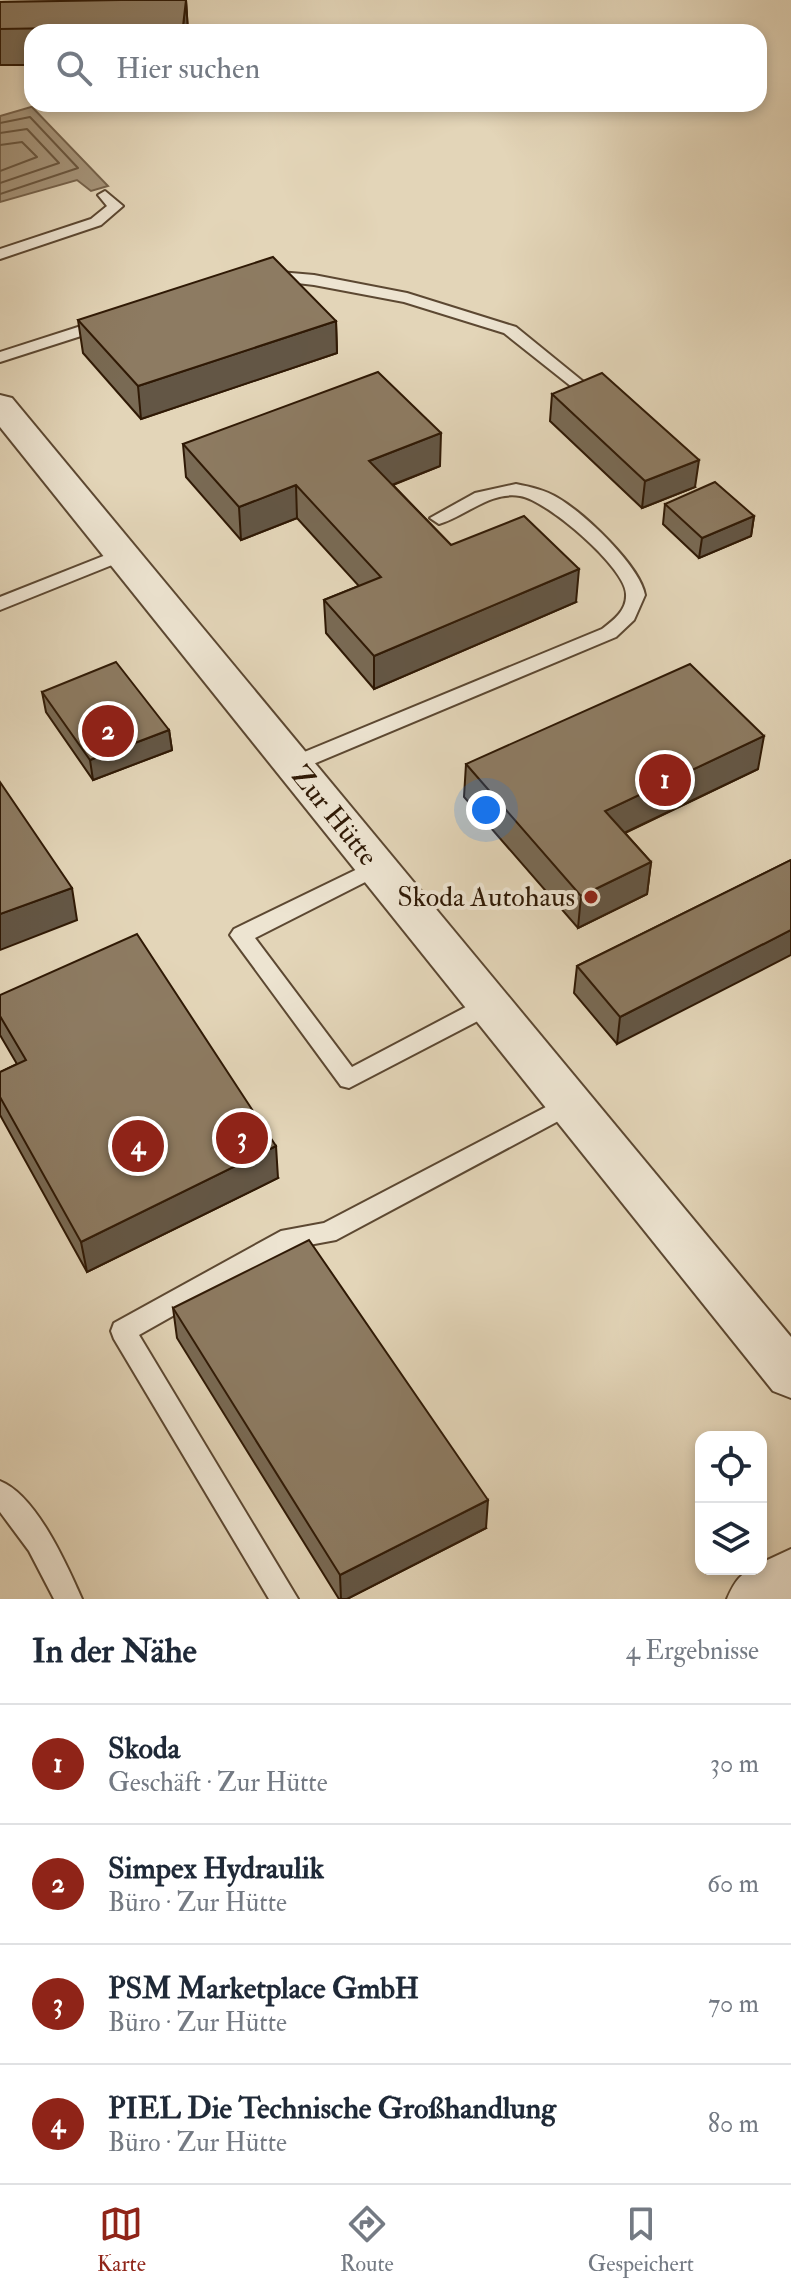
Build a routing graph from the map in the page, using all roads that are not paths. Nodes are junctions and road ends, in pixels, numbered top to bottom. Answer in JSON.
{"nodes":[{"id":1,"x":105,"y":195,"type":"dead end"},
{"id":2,"x":0,"y":254,"type":"edge"},
{"id":3,"x":257,"y":279,"type":"edge"},
{"id":4,"x":114,"y":320,"type":"edge"},
{"id":5,"x":0,"y":357,"type":"edge"},
{"id":6,"x":583,"y":388,"type":"edge"},
{"id":7,"x":0,"y":405,"type":"edge"},
{"id":8,"x":439,"y":518,"type":"dead end"},
{"id":9,"x":121,"y":555,"type":"junction"},
{"id":10,"x":0,"y":604,"type":"edge"},
{"id":11,"x":292,"y":765,"type":"junction"},
{"id":12,"x":376,"y":868,"type":"junction"},
{"id":13,"x":489,"y":1005,"type":"junction"},
{"id":14,"x":569,"y":1104,"type":"junction"},
{"id":15,"x":791,"y":1375,"type":"edge"},
{"id":16,"x":0,"y":1493,"type":"edge"},
{"id":17,"x":791,"y":1575,"type":"edge"},
{"id":18,"x":68,"y":1599,"type":"edge"},
{"id":19,"x":284,"y":1599,"type":"edge"},
{"id":20,"x":754,"y":1599,"type":"edge"}],
"edges":[{"from":1,"to":2,"type":"lane"},
{"from":3,"to":6,"type":"lane"},
{"from":4,"to":5,"type":"lane"},
{"from":7,"to":9,"type":"street","name":"Zur Hütte"},
{"from":8,"to":11,"type":"lane"},
{"from":9,"to":10,"type":"lane"},
{"from":9,"to":11,"type":"street","name":"Zur Hütte"},
{"from":11,"to":12,"type":"street","name":"Zur Hütte"},
{"from":12,"to":13,"type":"street","name":"Zur Hütte"},
{"from":12,"to":13,"type":"lane"},
{"from":13,"to":14,"type":"street","name":"Zur Hütte"},
{"from":14,"to":15,"type":"street","name":"Zur Hütte"},
{"from":14,"to":19,"type":"lane"},
{"from":16,"to":18,"type":"lane"},
{"from":17,"to":20,"type":"street"}]}
